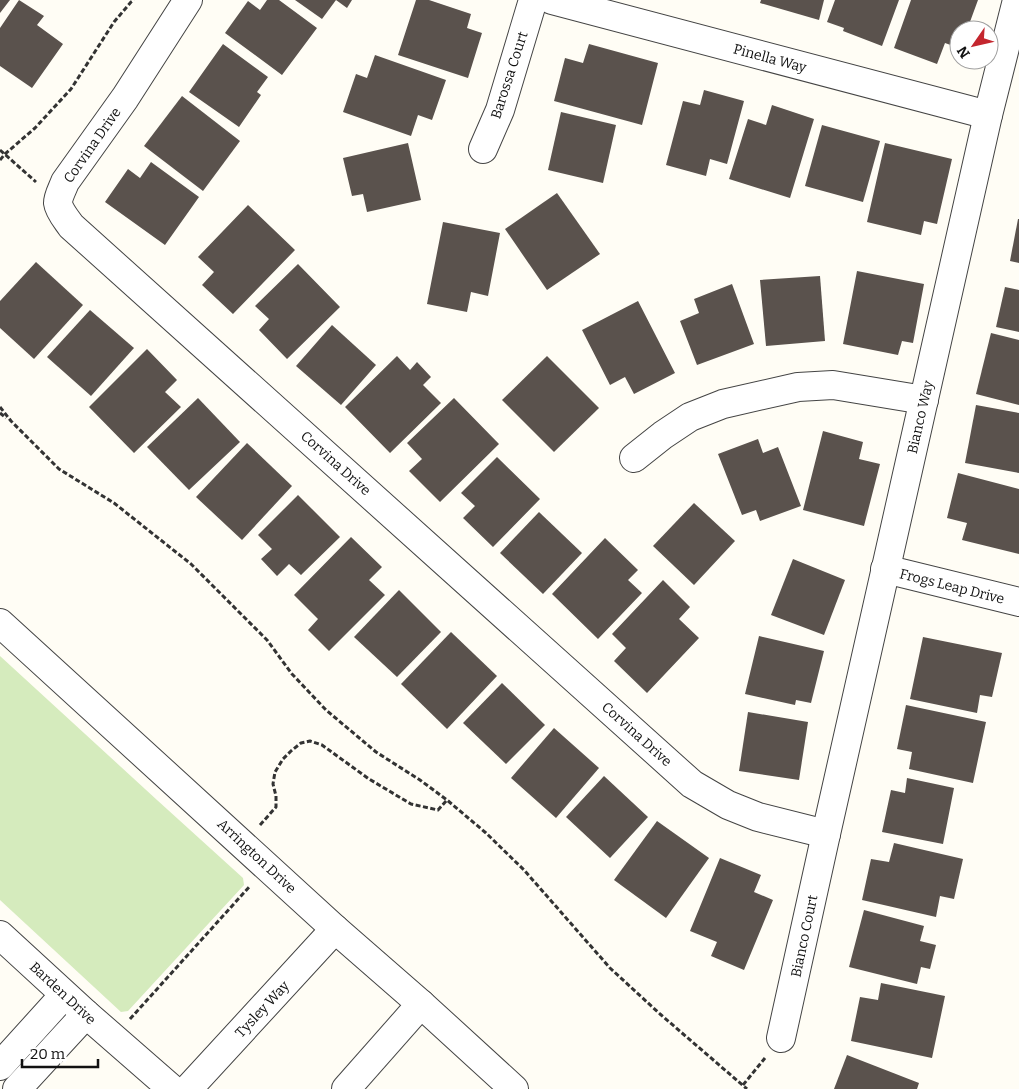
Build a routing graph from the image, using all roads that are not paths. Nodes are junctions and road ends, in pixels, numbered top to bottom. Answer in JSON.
{"nodes":[{"id":1,"x":188,"y":0,"type":"edge"},
{"id":2,"x":532,"y":0,"type":"edge"},
{"id":3,"x":552,"y":0,"type":"edge"},
{"id":4,"x":1017,"y":0,"type":"edge"},
{"id":5,"x":988,"y":115,"type":"junction"},
{"id":6,"x":483,"y":148,"type":"dead end"},
{"id":7,"x":924,"y":400,"type":"junction"},
{"id":8,"x":634,"y":458,"type":"dead end"},
{"id":9,"x":886,"y":569,"type":"junction"},
{"id":10,"x":1019,"y":602,"type":"edge"},
{"id":11,"x":0,"y":623,"type":"edge"},
{"id":12,"x":826,"y":834,"type":"junction"},
{"id":13,"x":335,"y":928,"type":"junction"},
{"id":14,"x":0,"y":935,"type":"edge"},
{"id":15,"x":64,"y":995,"type":"junction"},
{"id":16,"x":421,"y":1004,"type":"junction"},
{"id":17,"x":86,"y":1014,"type":"junction"},
{"id":18,"x":781,"y":1038,"type":"road end"},
{"id":19,"x":0,"y":1066,"type":"edge"},
{"id":20,"x":17,"y":1089,"type":"edge"},
{"id":21,"x":172,"y":1089,"type":"edge"},
{"id":22,"x":188,"y":1089,"type":"edge"},
{"id":23,"x":346,"y":1089,"type":"edge"},
{"id":24,"x":514,"y":1089,"type":"edge"}],
"edges":[{"from":1,"to":12,"type":"street","name":"Corvina Drive"},
{"from":2,"to":6,"type":"street","name":"Barossa Court"},
{"from":3,"to":5,"type":"street","name":"Pinella Way"},
{"from":4,"to":5,"type":"street","name":"Bianco Way"},
{"from":5,"to":7,"type":"street","name":"Bianco Way"},
{"from":7,"to":8,"type":"street"},
{"from":7,"to":9,"type":"street","name":"Bianco Way"},
{"from":9,"to":10,"type":"street","name":"Frogs Leap Drive"},
{"from":9,"to":12,"type":"street","name":"Bianco Way"},
{"from":11,"to":13,"type":"street","name":"Arrington Drive"},
{"from":12,"to":18,"type":"street","name":"Bianco Court"},
{"from":13,"to":16,"type":"street","name":"Arrington Drive"},
{"from":13,"to":22,"type":"street","name":"Tysley Way"},
{"from":14,"to":15,"type":"street","name":"Barden Drive"},
{"from":15,"to":17,"type":"street","name":"Barden Drive"},
{"from":15,"to":19,"type":"street"},
{"from":16,"to":23,"type":"street"},
{"from":16,"to":24,"type":"street","name":"Arrington Drive"},
{"from":17,"to":20,"type":"street"},
{"from":17,"to":21,"type":"street","name":"Barden Drive"}]}
